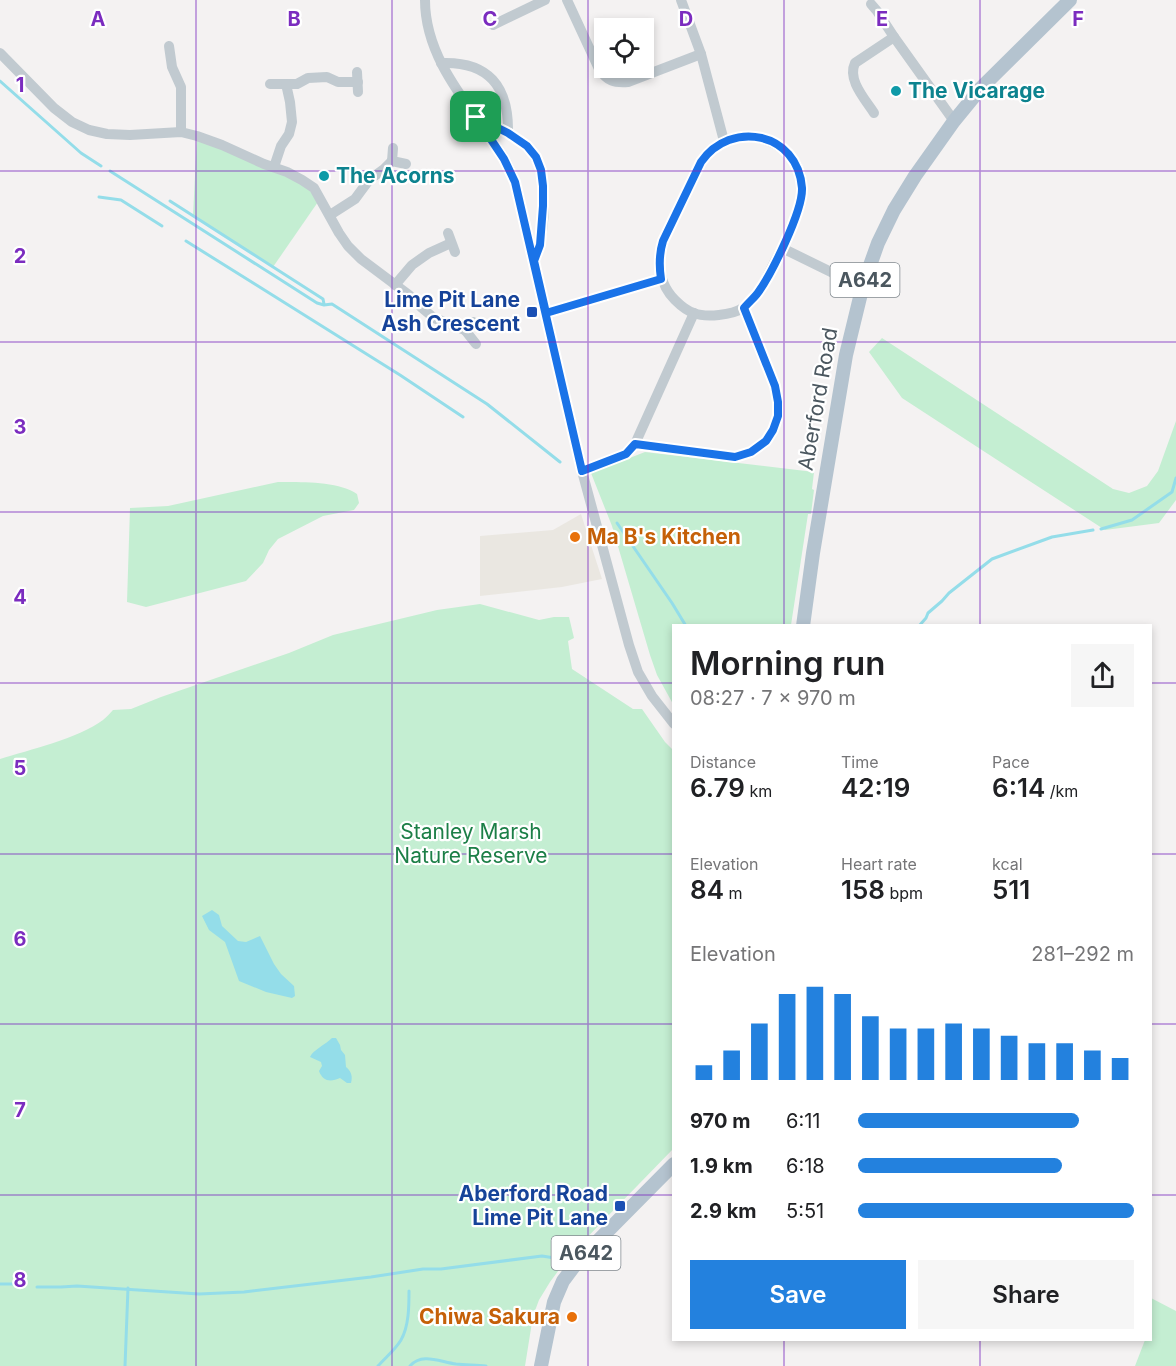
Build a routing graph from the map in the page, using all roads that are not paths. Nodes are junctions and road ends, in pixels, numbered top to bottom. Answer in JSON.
{"nodes":[{"id":1,"x":425,"y":0,"type":"edge"},
{"id":2,"x":544,"y":0,"type":"edge"},
{"id":3,"x":567,"y":0,"type":"edge"},
{"id":4,"x":681,"y":0,"type":"edge"},
{"id":5,"x":1070,"y":0,"type":"edge"},
{"id":6,"x":871,"y":4,"type":"dead end"},
{"id":7,"x":493,"y":25,"type":"dead end"},
{"id":8,"x":894,"y":37,"type":"junction"},
{"id":9,"x":169,"y":46,"type":"dead end"},
{"id":10,"x":0,"y":53,"type":"edge"},
{"id":11,"x":701,"y":54,"type":"junction"},
{"id":12,"x":441,"y":63,"type":"junction"},
{"id":13,"x":357,"y":82,"type":"dead end"},
{"id":14,"x":270,"y":84,"type":"dead end"},
{"id":15,"x":286,"y":84,"type":"junction"},
{"id":16,"x":874,"y":113,"type":"dead end"},
{"id":17,"x":476,"y":117,"type":"junction"},
{"id":18,"x":954,"y":121,"type":"junction"},
{"id":19,"x":181,"y":132,"type":"junction"},
{"id":20,"x":508,"y":133,"type":"junction"},
{"id":21,"x":724,"y":141,"type":"junction"},
{"id":22,"x":393,"y":148,"type":"dead end"},
{"id":23,"x":392,"y":161,"type":"junction"},
{"id":24,"x":406,"y":164,"type":"dead end"},
{"id":25,"x":274,"y":167,"type":"junction"},
{"id":26,"x":330,"y":215,"type":"junction"},
{"id":27,"x":451,"y":243,"type":"dead end"},
{"id":28,"x":782,"y":248,"type":"junction"},
{"id":29,"x":534,"y":261,"type":"junction"},
{"id":30,"x":831,"y":272,"type":"dead end"},
{"id":31,"x":661,"y":279,"type":"junction"},
{"id":32,"x":395,"y":285,"type":"junction"},
{"id":33,"x":744,"y":308,"type":"junction"},
{"id":34,"x":546,"y":313,"type":"junction"},
{"id":35,"x":694,"y":313,"type":"junction"},
{"id":36,"x":476,"y":344,"type":"dead end"},
{"id":37,"x":635,"y":444,"type":"junction"},
{"id":38,"x":582,"y":471,"type":"junction"},
{"id":39,"x":803,"y":624,"type":"edge"},
{"id":40,"x":672,"y":721,"type":"edge"},
{"id":41,"x":672,"y":1166,"type":"edge"},
{"id":42,"x":541,"y":1366,"type":"edge"}],
"edges":[{"from":1,"to":12,"type":"street"},
{"from":2,"to":7,"type":"street"},
{"from":3,"to":11,"type":"street"},
{"from":4,"to":11,"type":"street"},
{"from":5,"to":18,"type":"main road","name":"Aberford Road","number":"A642"},
{"from":6,"to":8,"type":"street"},
{"from":8,"to":16,"type":"street"},
{"from":8,"to":18,"type":"street"},
{"from":9,"to":19,"type":"street"},
{"from":10,"to":19,"type":"street"},
{"from":11,"to":21,"type":"street"},
{"from":12,"to":17,"type":"street"},
{"from":12,"to":20,"type":"street"},
{"from":13,"to":15,"type":"street"},
{"from":14,"to":15,"type":"street"},
{"from":15,"to":25,"type":"street"},
{"from":17,"to":20,"type":"street"},
{"from":17,"to":29,"type":"street"},
{"from":18,"to":39,"type":"main road","name":"Aberford Road","number":"A642"},
{"from":19,"to":25,"type":"street"},
{"from":20,"to":29,"type":"street"},
{"from":21,"to":28,"type":"street"},
{"from":21,"to":31,"type":"street"},
{"from":22,"to":23,"type":"street"},
{"from":23,"to":24,"type":"street"},
{"from":23,"to":26,"type":"street"},
{"from":25,"to":26,"type":"street"},
{"from":26,"to":32,"type":"street"},
{"from":27,"to":32,"type":"street"},
{"from":28,"to":30,"type":"street"},
{"from":28,"to":33,"type":"street"},
{"from":29,"to":34,"type":"street"},
{"from":31,"to":34,"type":"street"},
{"from":31,"to":35,"type":"street"},
{"from":32,"to":36,"type":"street"},
{"from":33,"to":35,"type":"street"},
{"from":33,"to":37,"type":"street"},
{"from":34,"to":38,"type":"street"},
{"from":35,"to":37,"type":"street"},
{"from":37,"to":38,"type":"street"},
{"from":38,"to":40,"type":"street"},
{"from":41,"to":42,"type":"main road","number":"A642"}]}
